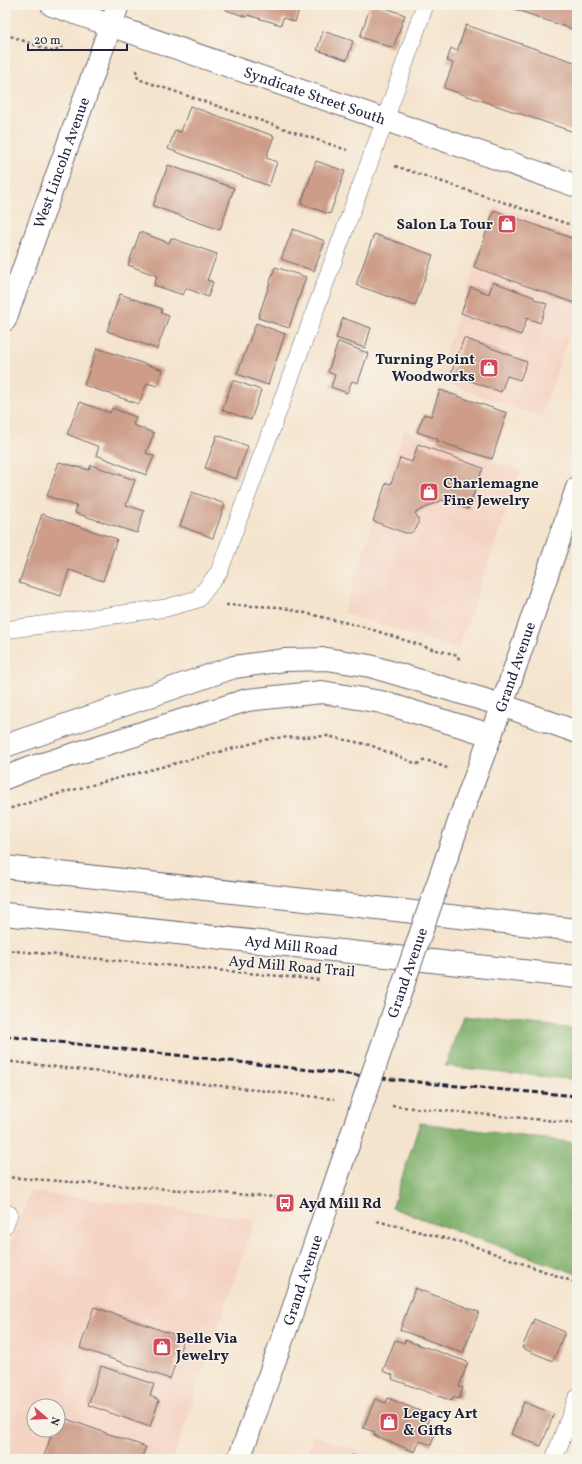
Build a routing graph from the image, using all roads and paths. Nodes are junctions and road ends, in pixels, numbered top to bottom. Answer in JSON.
{"nodes":[{"id":1,"x":52,"y":5,"type":"edge"},
{"id":2,"x":118,"y":5,"type":"edge"},
{"id":3,"x":425,"y":5,"type":"edge"},
{"id":4,"x":111,"y":25,"type":"junction"},
{"id":5,"x":5,"y":34,"type":"edge"},
{"id":6,"x":64,"y":45,"type":"dead end"},
{"id":7,"x":385,"y":120,"type":"junction"},
{"id":8,"x":577,"y":186,"type":"edge"},
{"id":9,"x":5,"y":320,"type":"edge"},
{"id":10,"x":577,"y":488,"type":"edge"},
{"id":11,"x":198,"y":599,"type":"junction"},
{"id":12,"x":5,"y":630,"type":"edge"},
{"id":13,"x":459,"y":660,"type":"dead end"},
{"id":14,"x":502,"y":705,"type":"junction"},
{"id":15,"x":577,"y":732,"type":"edge"},
{"id":16,"x":491,"y":734,"type":"junction"},
{"id":17,"x":5,"y":746,"type":"edge"},
{"id":18,"x":426,"y":760,"type":"dead end"},
{"id":19,"x":5,"y":778,"type":"edge"},
{"id":20,"x":5,"y":810,"type":"edge"},
{"id":21,"x":5,"y":867,"type":"edge"},
{"id":22,"x":5,"y":914,"type":"edge"},
{"id":23,"x":577,"y":930,"type":"edge"},
{"id":24,"x":5,"y":950,"type":"edge"},
{"id":25,"x":577,"y":977,"type":"edge"},
{"id":26,"x":323,"y":980,"type":"dead end"},
{"id":27,"x":5,"y":1061,"type":"edge"},
{"id":28,"x":336,"y":1099,"type":"dead end"},
{"id":29,"x":391,"y":1105,"type":"dead end"},
{"id":30,"x":577,"y":1123,"type":"edge"},
{"id":31,"x":5,"y":1177,"type":"edge"},
{"id":32,"x":275,"y":1197,"type":"dead end"},
{"id":33,"x":377,"y":1221,"type":"dead end"},
{"id":34,"x":577,"y":1283,"type":"edge"},
{"id":35,"x":577,"y":1398,"type":"edge"},
{"id":36,"x":239,"y":1459,"type":"edge"},
{"id":37,"x":554,"y":1459,"type":"edge"}],
"edges":[{"from":1,"to":4,"type":"main road","name":"Syndicate Street South"},
{"from":2,"to":4,"type":"main road","name":"West Lincoln Avenue"},
{"from":3,"to":7,"type":"lane"},
{"from":4,"to":7,"type":"main road","name":"Syndicate Street South"},
{"from":4,"to":9,"type":"main road","name":"West Lincoln Avenue"},
{"from":5,"to":6,"type":"path"},
{"from":7,"to":8,"type":"main road","name":"Syndicate Street South"},
{"from":7,"to":11,"type":"lane"},
{"from":10,"to":14,"type":"main road","name":"Grand Avenue"},
{"from":11,"to":12,"type":"lane"},
{"from":11,"to":13,"type":"path"},
{"from":14,"to":15,"type":"main road"},
{"from":14,"to":16,"type":"main road","name":"Grand Avenue"},
{"from":14,"to":17,"type":"main road"},
{"from":16,"to":19,"type":"main road"},
{"from":16,"to":36,"type":"main road","name":"Grand Avenue","bridge":true},
{"from":18,"to":20,"type":"path"},
{"from":21,"to":23,"type":"main road"},
{"from":22,"to":25,"type":"main road","name":"Ayd Mill Road"},
{"from":24,"to":26,"type":"path","name":"Ayd Mill Road Trail"},
{"from":27,"to":28,"type":"path"},
{"from":29,"to":30,"type":"path"},
{"from":31,"to":32,"type":"path"},
{"from":33,"to":34,"type":"path"},
{"from":35,"to":37,"type":"lane"}]}
